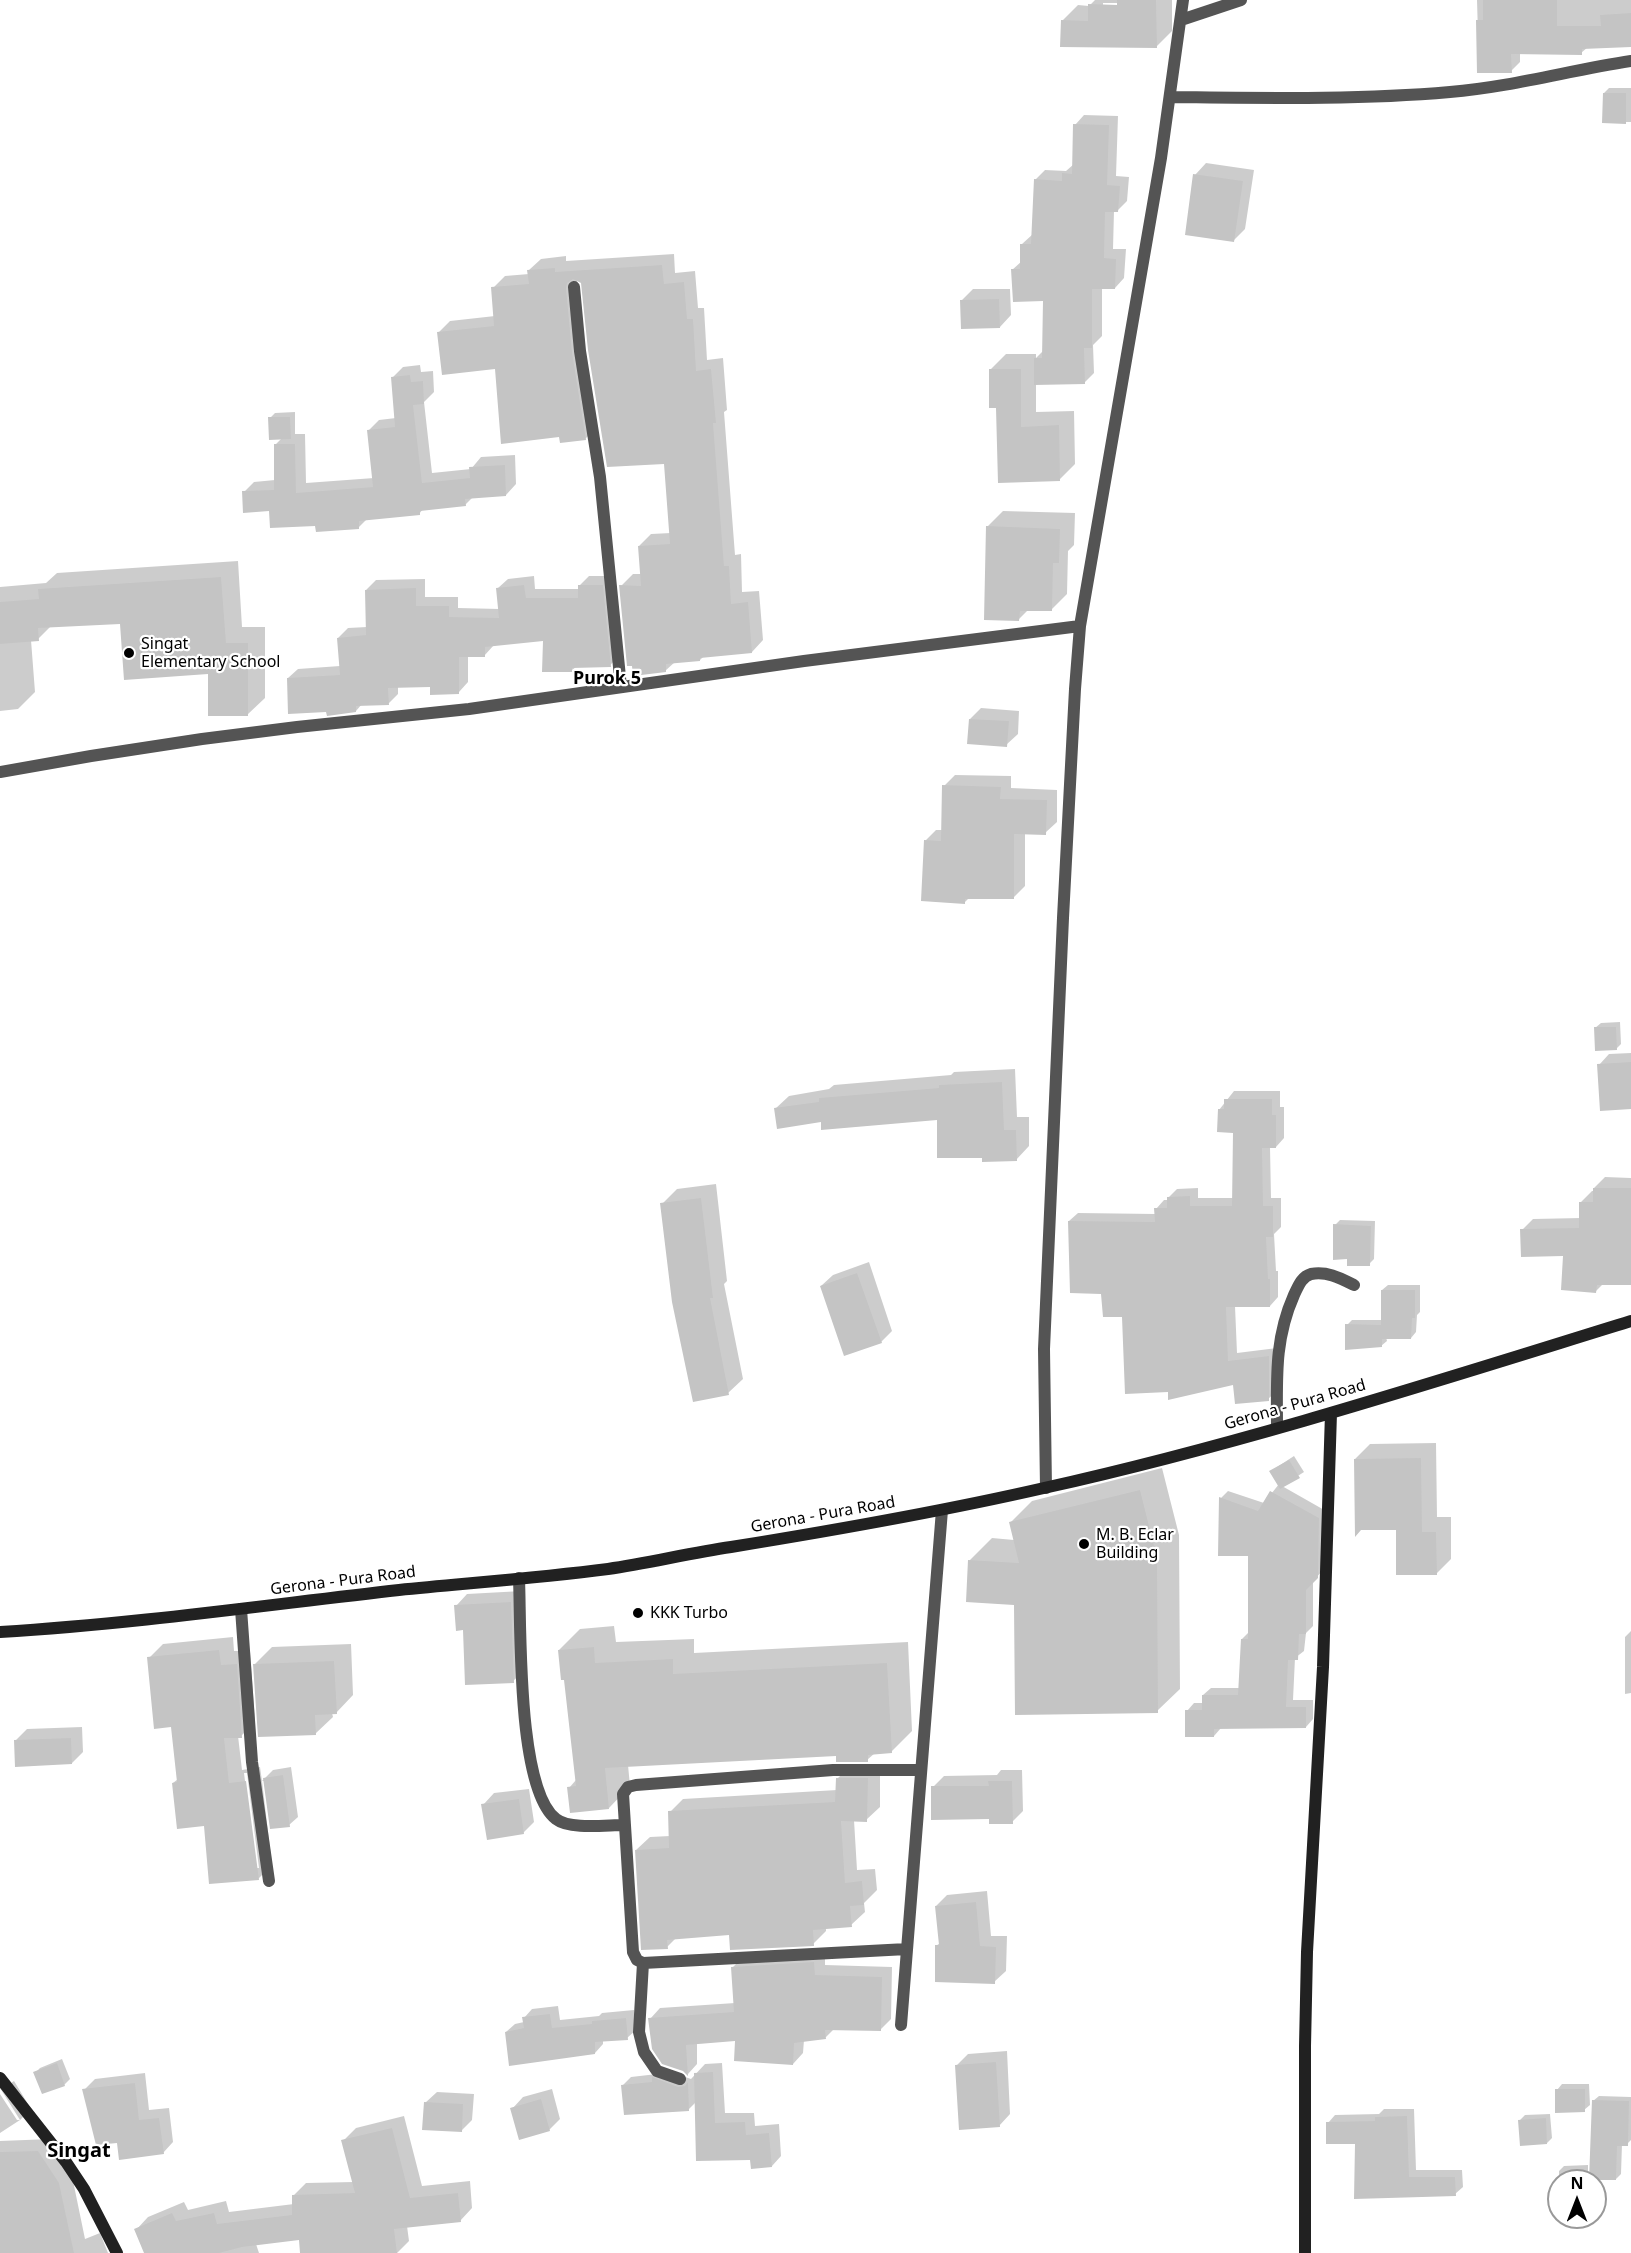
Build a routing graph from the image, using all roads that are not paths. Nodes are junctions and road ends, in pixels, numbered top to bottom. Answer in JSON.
{"nodes":[{"id":1,"x":1183,"y":0,"type":"edge"},
{"id":2,"x":1241,"y":0,"type":"edge"},
{"id":3,"x":1181,"y":20,"type":"junction"},
{"id":4,"x":1631,"y":61,"type":"edge"},
{"id":5,"x":1171,"y":97,"type":"junction"},
{"id":6,"x":574,"y":287,"type":"dead end"},
{"id":7,"x":1080,"y":626,"type":"junction"},
{"id":8,"x":621,"y":687,"type":"junction"},
{"id":9,"x":0,"y":772,"type":"edge"},
{"id":10,"x":1354,"y":1285,"type":"dead end"},
{"id":11,"x":1631,"y":1321,"type":"edge"},
{"id":12,"x":1331,"y":1413,"type":"junction"},
{"id":13,"x":1277,"y":1427,"type":"junction"},
{"id":14,"x":1046,"y":1488,"type":"junction"},
{"id":15,"x":942,"y":1510,"type":"junction"},
{"id":16,"x":519,"y":1578,"type":"junction"},
{"id":17,"x":241,"y":1609,"type":"junction"},
{"id":18,"x":0,"y":1632,"type":"edge"},
{"id":19,"x":921,"y":1770,"type":"junction"},
{"id":20,"x":624,"y":1825,"type":"junction"},
{"id":21,"x":269,"y":1881,"type":"dead end"},
{"id":22,"x":907,"y":1949,"type":"junction"},
{"id":23,"x":643,"y":1963,"type":"junction"},
{"id":24,"x":901,"y":2025,"type":"dead end"},
{"id":25,"x":0,"y":2078,"type":"edge"},
{"id":26,"x":680,"y":2079,"type":"dead end"},
{"id":27,"x":117,"y":2253,"type":"edge"},
{"id":28,"x":1305,"y":2253,"type":"edge"}],
"edges":[{"from":1,"to":3,"type":"street"},
{"from":2,"to":3,"type":"street"},
{"from":3,"to":5,"type":"street"},
{"from":4,"to":5,"type":"street"},
{"from":5,"to":7,"type":"street"},
{"from":6,"to":8,"type":"street"},
{"from":7,"to":8,"type":"street"},
{"from":7,"to":14,"type":"street"},
{"from":8,"to":9,"type":"street"},
{"from":10,"to":13,"type":"street"},
{"from":11,"to":12,"type":"main road","name":"Gerona - Pura Road"},
{"from":12,"to":13,"type":"main road","name":"Gerona - Pura Road"},
{"from":12,"to":28,"type":"main road"},
{"from":13,"to":14,"type":"main road","name":"Gerona - Pura Road"},
{"from":14,"to":15,"type":"main road","name":"Gerona - Pura Road"},
{"from":15,"to":16,"type":"main road","name":"Gerona - Pura Road"},
{"from":15,"to":19,"type":"street"},
{"from":16,"to":17,"type":"main road","name":"Gerona - Pura Road"},
{"from":16,"to":20,"type":"street"},
{"from":17,"to":18,"type":"main road","name":"Gerona - Pura Road"},
{"from":17,"to":21,"type":"street"},
{"from":19,"to":20,"type":"street"},
{"from":19,"to":22,"type":"street"},
{"from":20,"to":23,"type":"street"},
{"from":22,"to":23,"type":"street"},
{"from":22,"to":24,"type":"street"},
{"from":23,"to":26,"type":"street"},
{"from":25,"to":27,"type":"main road"}]}
